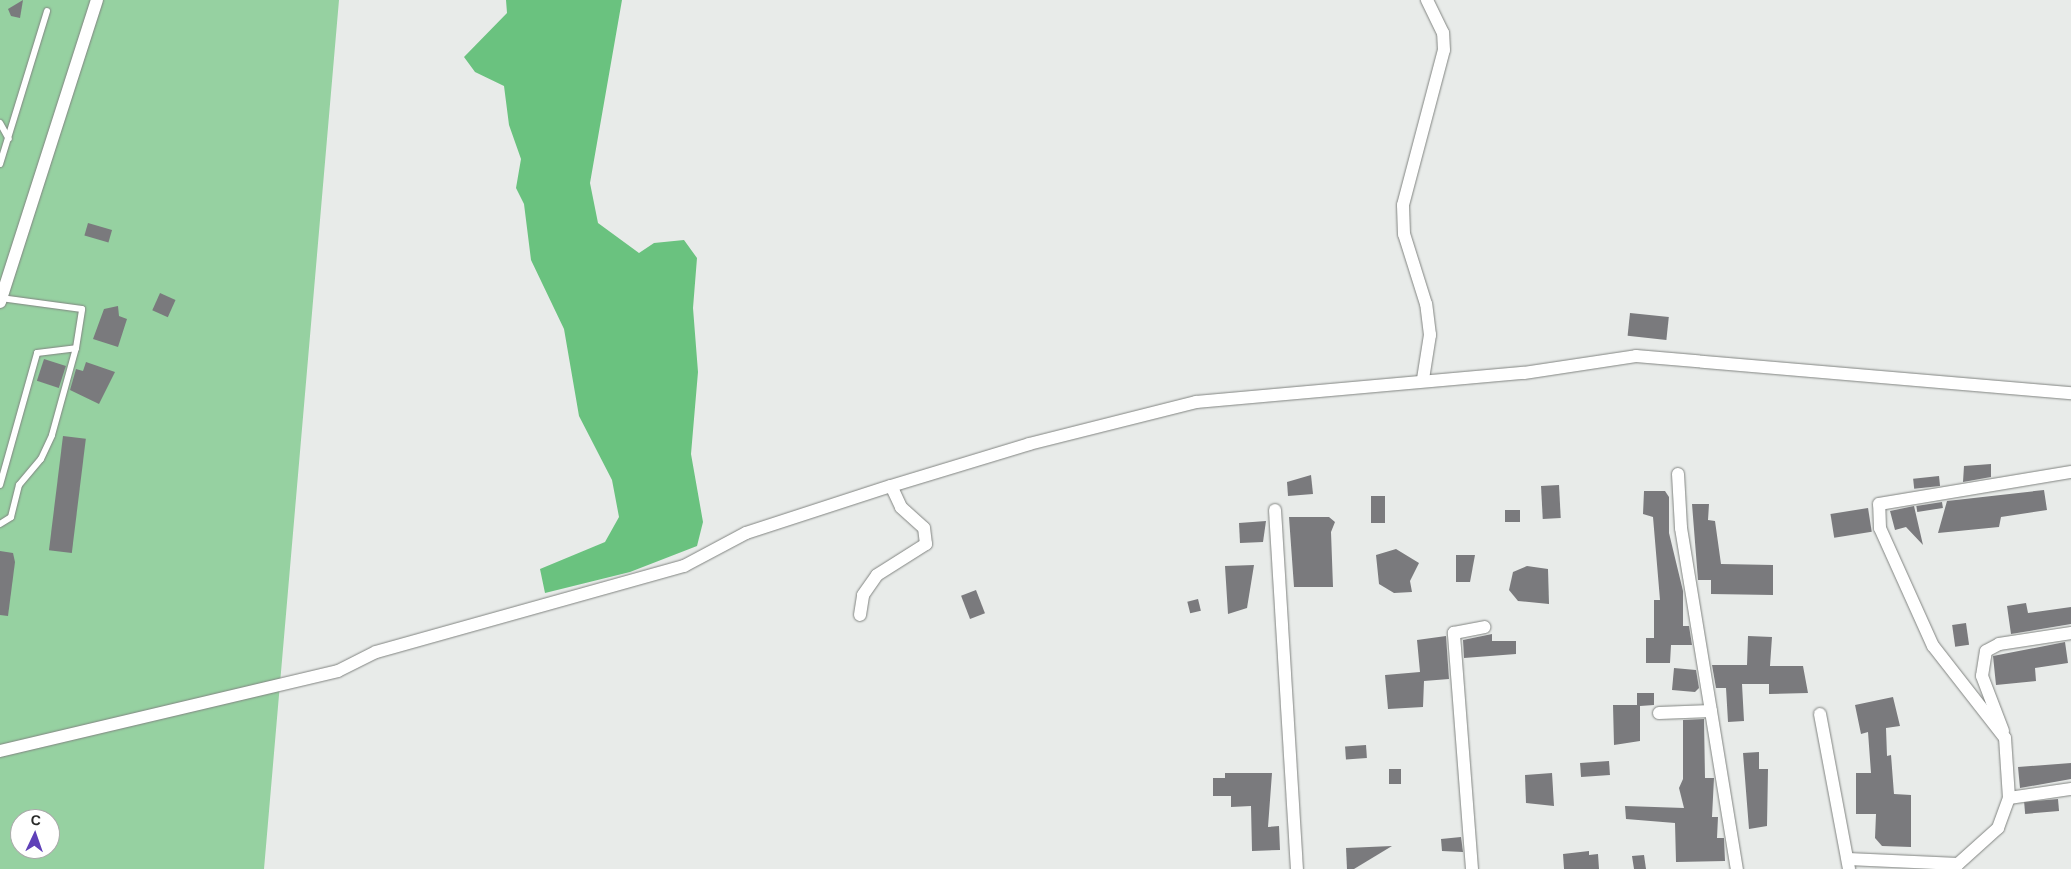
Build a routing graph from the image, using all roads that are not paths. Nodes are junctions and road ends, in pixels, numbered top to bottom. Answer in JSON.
{"nodes":[{"id":1,"x":97,"y":0,"type":"edge"},
{"id":2,"x":1427,"y":0,"type":"edge"},
{"id":3,"x":48,"y":11,"type":"dead end"},
{"id":4,"x":0,"y":123,"type":"edge"},
{"id":5,"x":9,"y":139,"type":"junction"},
{"id":6,"x":0,"y":161,"type":"edge"},
{"id":7,"x":1,"y":300,"type":"edge"},
{"id":8,"x":76,"y":348,"type":"junction"},
{"id":9,"x":1423,"y":379,"type":"junction"},
{"id":10,"x":2071,"y":392,"type":"edge"},
{"id":11,"x":2071,"y":472,"type":"edge"},
{"id":12,"x":1678,"y":474,"type":"dead end"},
{"id":13,"x":0,"y":486,"type":"edge"},
{"id":14,"x":891,"y":486,"type":"junction"},
{"id":15,"x":1275,"y":510,"type":"dead end"},
{"id":16,"x":0,"y":524,"type":"edge"},
{"id":17,"x":860,"y":615,"type":"dead end"},
{"id":18,"x":1484,"y":627,"type":"dead end"},
{"id":19,"x":2071,"y":633,"type":"edge"},
{"id":20,"x":1712,"y":711,"type":"junction"},
{"id":21,"x":1660,"y":713,"type":"dead end"},
{"id":22,"x":1820,"y":714,"type":"dead end"},
{"id":23,"x":2005,"y":738,"type":"junction"},
{"id":24,"x":0,"y":750,"type":"edge"},
{"id":25,"x":2071,"y":789,"type":"edge"},
{"id":26,"x":2009,"y":798,"type":"junction"},
{"id":27,"x":1848,"y":864,"type":"edge"},
{"id":28,"x":1297,"y":869,"type":"edge"},
{"id":29,"x":1472,"y":869,"type":"edge"},
{"id":30,"x":1737,"y":869,"type":"edge"}],
"edges":[{"from":1,"to":7,"type":"street"},
{"from":2,"to":9,"type":"street"},
{"from":3,"to":5,"type":"lane"},
{"from":4,"to":5,"type":"lane"},
{"from":5,"to":6,"type":"lane"},
{"from":7,"to":8,"type":"lane"},
{"from":8,"to":13,"type":"lane"},
{"from":8,"to":16,"type":"lane"},
{"from":9,"to":10,"type":"street"},
{"from":9,"to":14,"type":"street"},
{"from":11,"to":23,"type":"street"},
{"from":12,"to":20,"type":"street"},
{"from":14,"to":17,"type":"street"},
{"from":14,"to":24,"type":"street"},
{"from":15,"to":28,"type":"street"},
{"from":18,"to":29,"type":"street"},
{"from":19,"to":23,"type":"street"},
{"from":20,"to":21,"type":"street"},
{"from":20,"to":30,"type":"street"},
{"from":22,"to":27,"type":"street"},
{"from":23,"to":26,"type":"street"},
{"from":25,"to":26,"type":"street"},
{"from":26,"to":27,"type":"street"}]}
